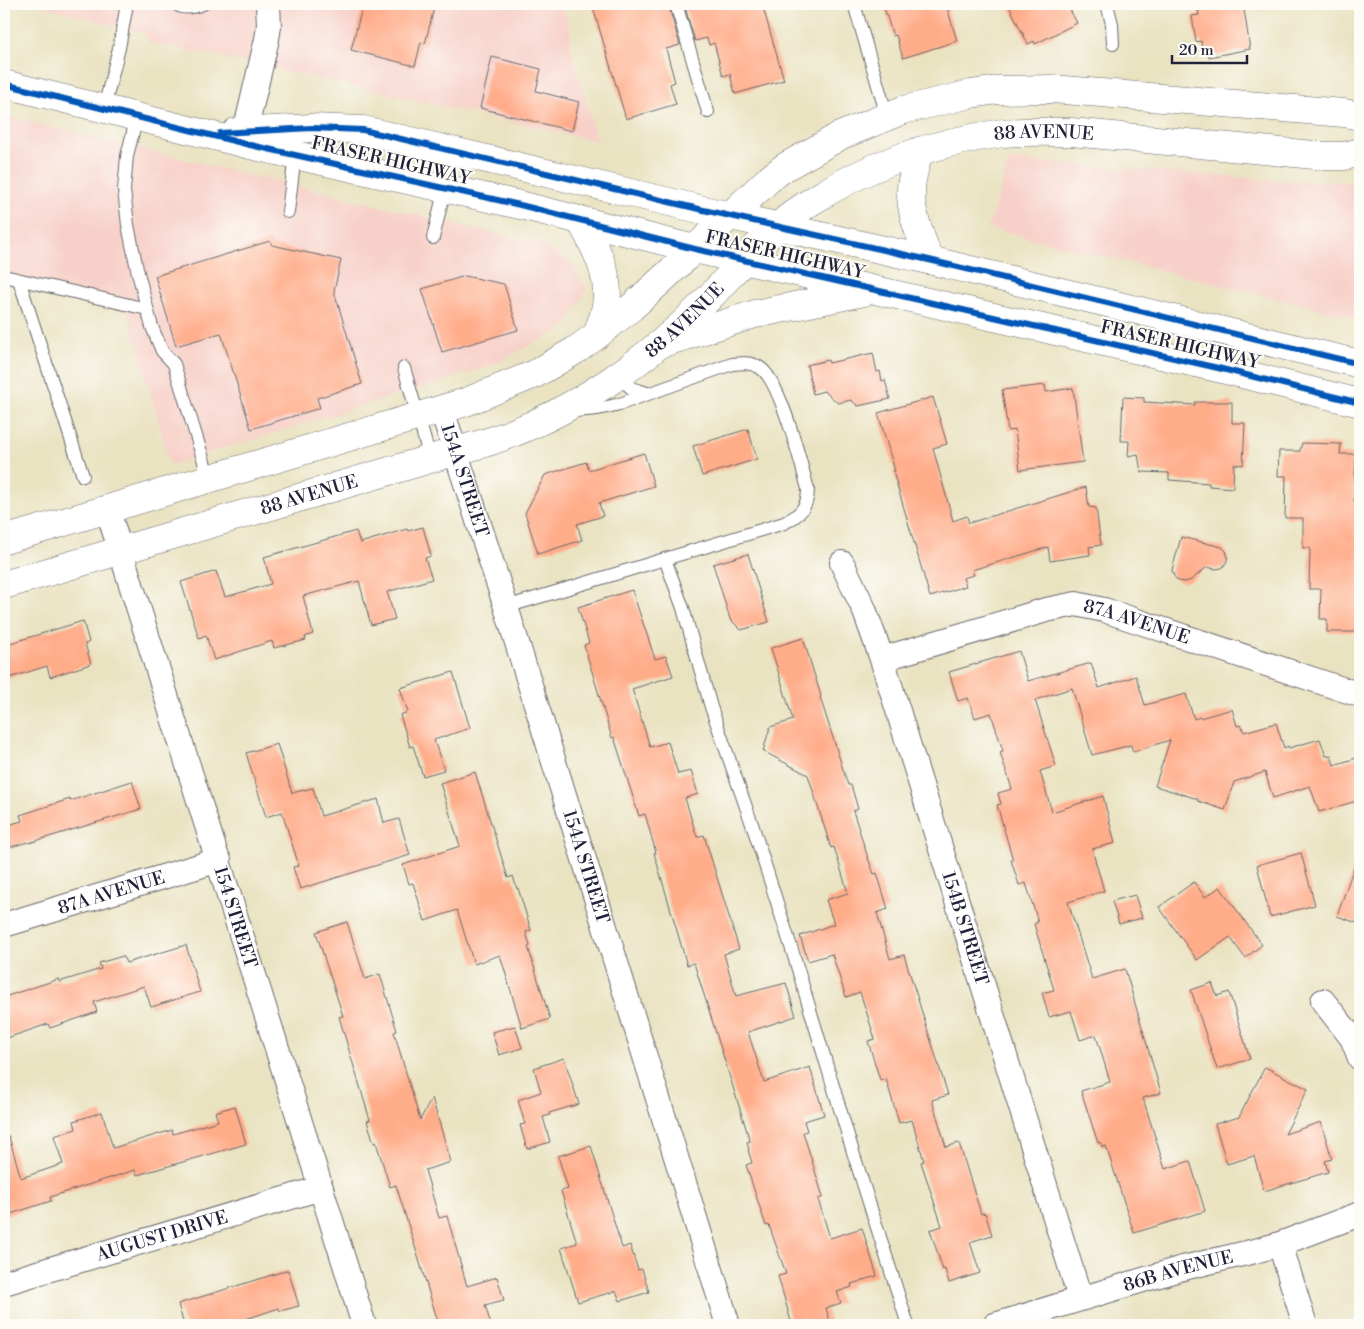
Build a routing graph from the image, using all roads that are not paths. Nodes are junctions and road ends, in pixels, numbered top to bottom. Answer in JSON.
{"nodes":[{"id":1,"x":127,"y":4,"type":"edge"},
{"id":2,"x":176,"y":4,"type":"edge"},
{"id":3,"x":203,"y":4,"type":"edge"},
{"id":4,"x":268,"y":4,"type":"edge"},
{"id":5,"x":676,"y":4,"type":"edge"},
{"id":6,"x":854,"y":4,"type":"edge"},
{"id":7,"x":1107,"y":4,"type":"edge"},
{"id":8,"x":1113,"y":44,"type":"dead end"},
{"id":9,"x":4,"y":84,"type":"edge"},
{"id":10,"x":104,"y":108,"type":"junction"},
{"id":11,"x":708,"y":112,"type":"dead end"},
{"id":12,"x":137,"y":116,"type":"junction"},
{"id":13,"x":887,"y":116,"type":"junction"},
{"id":14,"x":1360,"y":116,"type":"edge"},
{"id":15,"x":245,"y":132,"type":"junction"},
{"id":16,"x":204,"y":133,"type":"junction"},
{"id":17,"x":919,"y":151,"type":"junction"},
{"id":18,"x":1360,"y":152,"type":"edge"},
{"id":19,"x":295,"y":155,"type":"junction"},
{"id":20,"x":445,"y":188,"type":"junction"},
{"id":21,"x":288,"y":212,"type":"dead end"},
{"id":22,"x":730,"y":214,"type":"junction"},
{"id":23,"x":581,"y":221,"type":"junction"},
{"id":24,"x":779,"y":226,"type":"junction"},
{"id":25,"x":433,"y":238,"type":"dead end"},
{"id":26,"x":695,"y":249,"type":"junction"},
{"id":27,"x":743,"y":260,"type":"junction"},
{"id":28,"x":929,"y":260,"type":"junction"},
{"id":29,"x":4,"y":276,"type":"edge"},
{"id":30,"x":19,"y":280,"type":"junction"},
{"id":31,"x":872,"y":291,"type":"junction"},
{"id":32,"x":147,"y":309,"type":"junction"},
{"id":33,"x":597,"y":335,"type":"junction"},
{"id":34,"x":660,"y":344,"type":"junction"},
{"id":35,"x":1360,"y":364,"type":"edge"},
{"id":36,"x":404,"y":368,"type":"dead end"},
{"id":37,"x":618,"y":375,"type":"junction"},
{"id":38,"x":647,"y":393,"type":"junction"},
{"id":39,"x":1360,"y":403,"type":"edge"},
{"id":40,"x":559,"y":411,"type":"junction"},
{"id":41,"x":430,"y":413,"type":"junction"},
{"id":42,"x":443,"y":455,"type":"junction"},
{"id":43,"x":83,"y":476,"type":"dead end"},
{"id":44,"x":210,"y":478,"type":"junction"},
{"id":45,"x":108,"y":508,"type":"junction"},
{"id":46,"x":4,"y":540,"type":"edge"},
{"id":47,"x":120,"y":550,"type":"junction"},
{"id":48,"x":665,"y":559,"type":"junction"},
{"id":49,"x":842,"y":563,"type":"dead end"},
{"id":50,"x":4,"y":585,"type":"edge"},
{"id":51,"x":506,"y":607,"type":"junction"},
{"id":52,"x":882,"y":659,"type":"junction"},
{"id":53,"x":1360,"y":695,"type":"edge"},
{"id":54,"x":219,"y":860,"type":"junction"},
{"id":55,"x":4,"y":925,"type":"edge"},
{"id":56,"x":1324,"y":1001,"type":"dead end"},
{"id":57,"x":1360,"y":1058,"type":"edge"},
{"id":58,"x":321,"y":1188,"type":"junction"},
{"id":59,"x":1360,"y":1214,"type":"edge"},
{"id":60,"x":1280,"y":1244,"type":"junction"},
{"id":61,"x":4,"y":1283,"type":"edge"},
{"id":62,"x":1080,"y":1298,"type":"junction"},
{"id":63,"x":364,"y":1325,"type":"edge"},
{"id":64,"x":728,"y":1325,"type":"edge"},
{"id":65,"x":908,"y":1325,"type":"edge"},
{"id":66,"x":995,"y":1325,"type":"edge"},
{"id":67,"x":1305,"y":1325,"type":"edge"}],
"edges":[{"from":1,"to":10,"type":"lane"},
{"from":2,"to":3,"type":"lane"},
{"from":4,"to":15,"type":"street"},
{"from":5,"to":11,"type":"lane"},
{"from":6,"to":13,"type":"lane"},
{"from":7,"to":8,"type":"lane"},
{"from":9,"to":10,"type":"main road","name":"FRASER HIGHWAY"},
{"from":10,"to":12,"type":"main road","name":"FRASER HIGHWAY"},
{"from":12,"to":16,"type":"main road","name":"FRASER HIGHWAY"},
{"from":12,"to":32,"type":"lane"},
{"from":13,"to":14,"type":"main road"},
{"from":13,"to":22,"type":"main road"},
{"from":15,"to":16,"type":"main road","name":"FRASER HIGHWAY"},
{"from":15,"to":22,"type":"main road","name":"FRASER HIGHWAY"},
{"from":16,"to":19,"type":"main road","name":"FRASER HIGHWAY"},
{"from":17,"to":18,"type":"main road","name":"88 AVENUE"},
{"from":17,"to":24,"type":"main road","name":"88 AVENUE"},
{"from":17,"to":28,"type":"main road"},
{"from":19,"to":20,"type":"main road","name":"FRASER HIGHWAY"},
{"from":19,"to":21,"type":"lane"},
{"from":20,"to":23,"type":"main road","name":"FRASER HIGHWAY"},
{"from":20,"to":25,"type":"lane"},
{"from":22,"to":24,"type":"main road","name":"FRASER HIGHWAY"},
{"from":22,"to":26,"type":"main road"},
{"from":23,"to":26,"type":"main road","name":"FRASER HIGHWAY"},
{"from":23,"to":33,"type":"main road"},
{"from":24,"to":27,"type":"main road","name":"88 AVENUE"},
{"from":24,"to":28,"type":"main road","name":"FRASER HIGHWAY"},
{"from":26,"to":27,"type":"main road","name":"FRASER HIGHWAY"},
{"from":26,"to":33,"type":"main road"},
{"from":27,"to":31,"type":"main road","name":"FRASER HIGHWAY"},
{"from":27,"to":34,"type":"main road","name":"88 AVENUE"},
{"from":28,"to":35,"type":"main road","name":"FRASER HIGHWAY"},
{"from":29,"to":30,"type":"lane"},
{"from":30,"to":32,"type":"lane"},
{"from":30,"to":43,"type":"lane"},
{"from":31,"to":34,"type":"main road"},
{"from":31,"to":39,"type":"main road","name":"FRASER HIGHWAY"},
{"from":32,"to":44,"type":"lane"},
{"from":33,"to":41,"type":"main road"},
{"from":34,"to":37,"type":"main road","name":"88 AVENUE"},
{"from":36,"to":41,"type":"lane"},
{"from":37,"to":38,"type":"lane"},
{"from":37,"to":40,"type":"main road","name":"88 AVENUE"},
{"from":38,"to":40,"type":"lane"},
{"from":38,"to":48,"type":"lane"},
{"from":40,"to":42,"type":"main road","name":"88 AVENUE"},
{"from":41,"to":42,"type":"street","name":"154A STREET"},
{"from":41,"to":44,"type":"main road"},
{"from":42,"to":47,"type":"main road","name":"88 AVENUE"},
{"from":42,"to":51,"type":"street","name":"154A STREET"},
{"from":44,"to":45,"type":"main road"},
{"from":45,"to":46,"type":"main road"},
{"from":45,"to":47,"type":"street","name":"154 STREET"},
{"from":47,"to":50,"type":"main road","name":"88 AVENUE"},
{"from":47,"to":54,"type":"street","name":"154 STREET"},
{"from":48,"to":51,"type":"lane"},
{"from":48,"to":65,"type":"lane"},
{"from":49,"to":52,"type":"street","name":"154B STREET"},
{"from":51,"to":64,"type":"street","name":"154A STREET"},
{"from":52,"to":53,"type":"street","name":"87A AVENUE"},
{"from":52,"to":62,"type":"street","name":"154B STREET"},
{"from":54,"to":55,"type":"street","name":"87A AVENUE"},
{"from":54,"to":58,"type":"street","name":"154 STREET"},
{"from":56,"to":57,"type":"street"},
{"from":58,"to":61,"type":"street","name":"AUGUST DRIVE"},
{"from":58,"to":63,"type":"street","name":"154 STREET"},
{"from":59,"to":60,"type":"street","name":"86B AVENUE"},
{"from":60,"to":62,"type":"street","name":"86B AVENUE"},
{"from":60,"to":67,"type":"street"},
{"from":62,"to":66,"type":"street","name":"86B AVENUE"}]}
